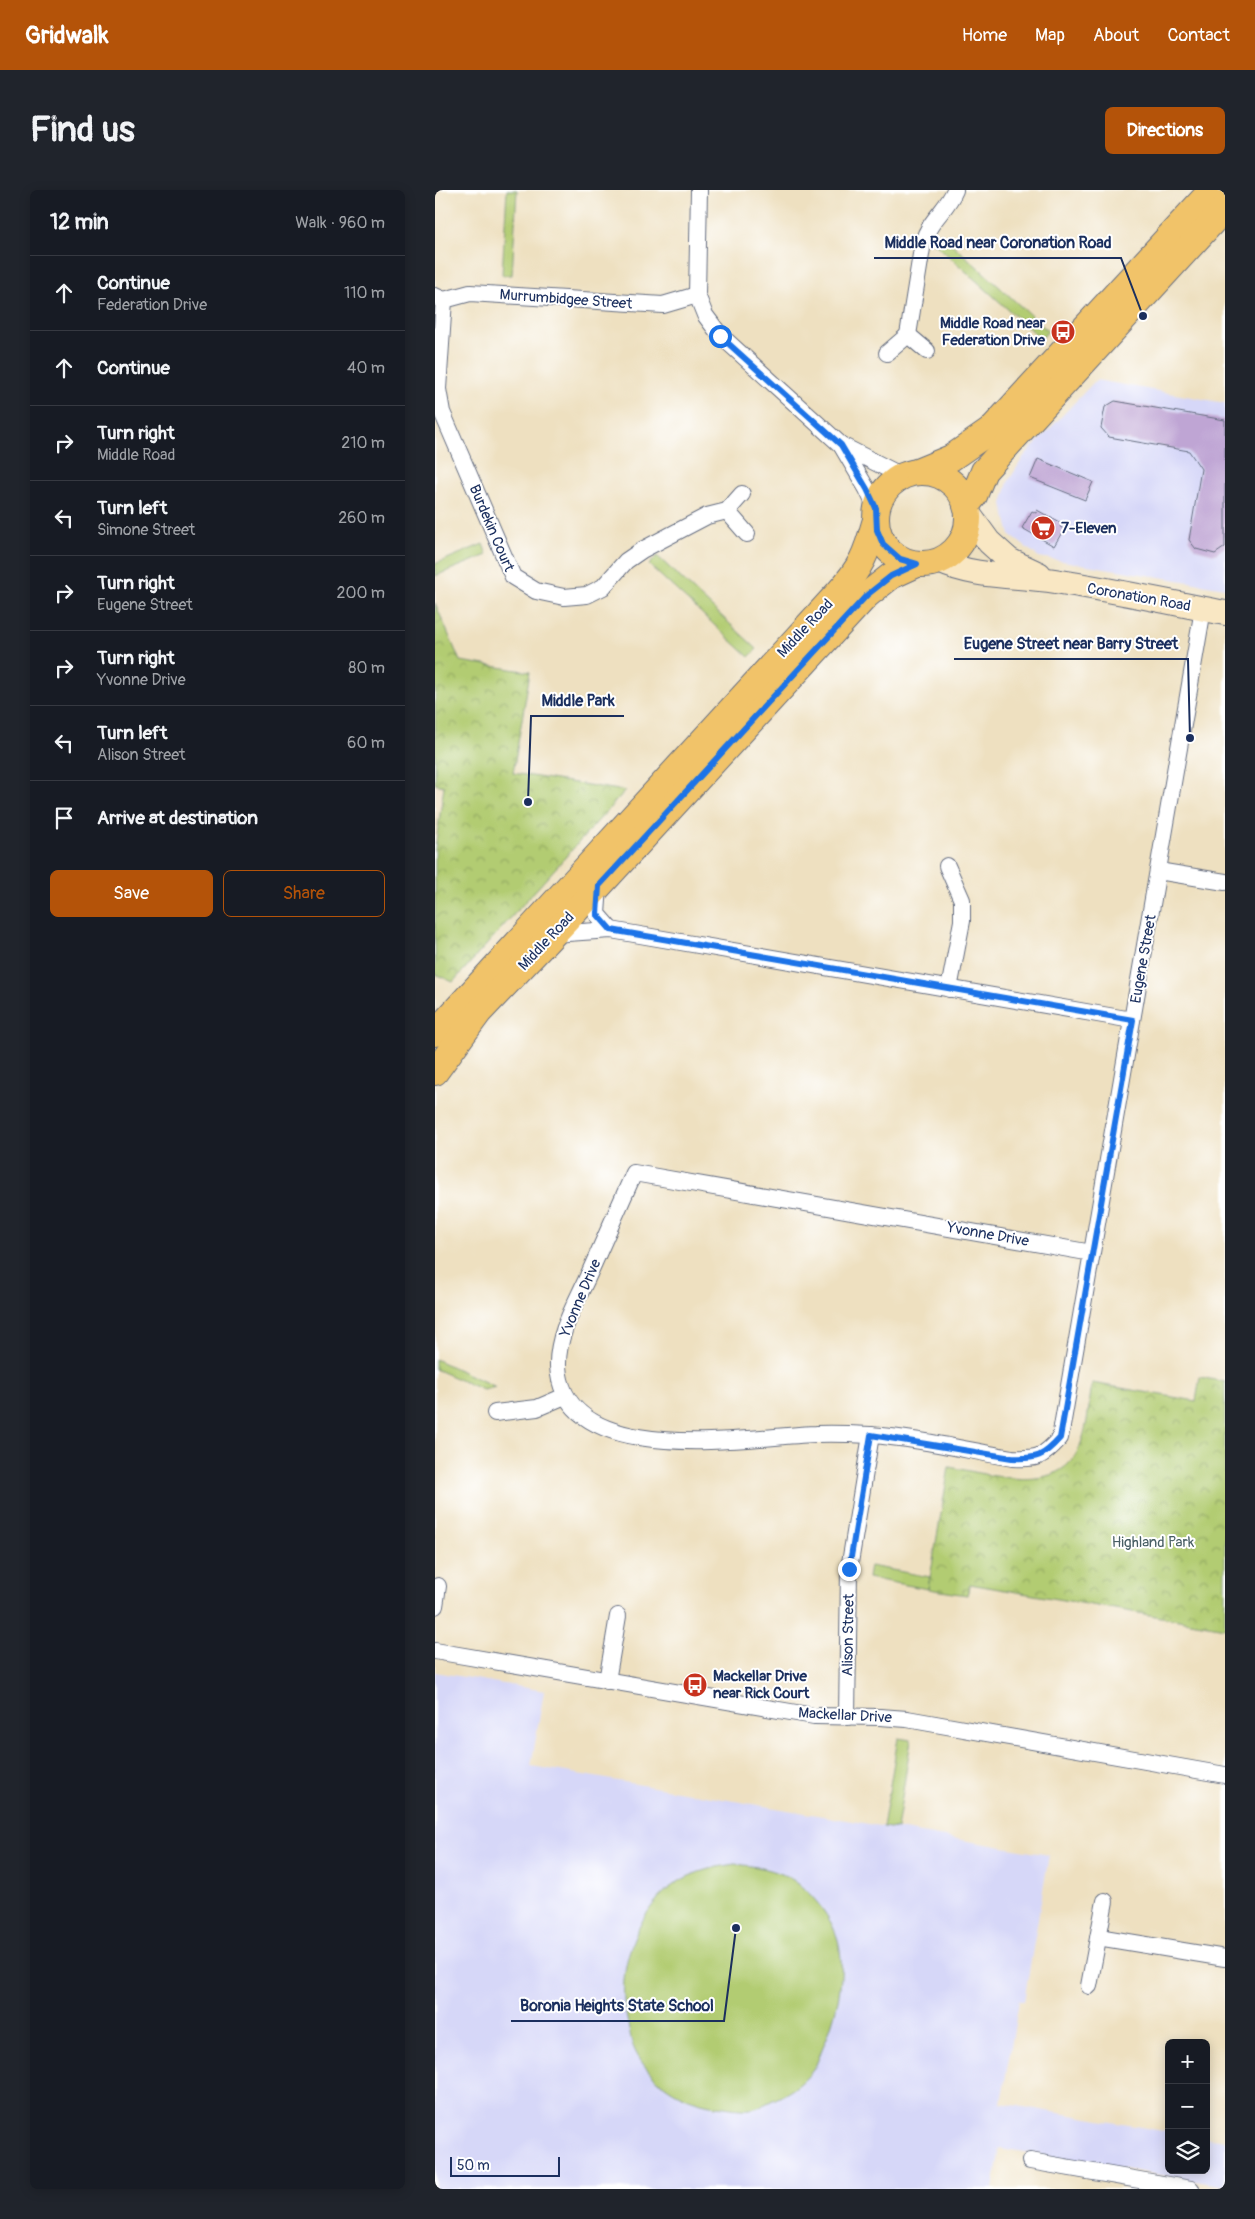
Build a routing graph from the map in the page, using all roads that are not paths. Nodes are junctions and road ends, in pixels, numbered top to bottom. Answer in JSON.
{"nodes":[{"id":1,"x":699,"y":190,"type":"edge"},
{"id":2,"x":955,"y":190,"type":"edge"},
{"id":3,"x":1212,"y":190,"type":"edge"},
{"id":4,"x":1225,"y":208,"type":"edge"},
{"id":5,"x":697,"y":295,"type":"junction"},
{"id":6,"x":439,"y":298,"type":"edge"},
{"id":7,"x":908,"y":336,"type":"junction"},
{"id":8,"x":927,"y":351,"type":"dead end"},
{"id":9,"x":887,"y":353,"type":"dead end"},
{"id":10,"x":841,"y":445,"type":"junction"},
{"id":11,"x":910,"y":474,"type":"junction"},
{"id":12,"x":742,"y":494,"type":"dead end"},
{"id":13,"x":967,"y":509,"type":"junction"},
{"id":14,"x":727,"y":511,"type":"junction"},
{"id":15,"x":876,"y":516,"type":"junction"},
{"id":16,"x":747,"y":534,"type":"dead end"},
{"id":17,"x":928,"y":562,"type":"junction"},
{"id":18,"x":1053,"y":581,"type":"junction"},
{"id":19,"x":1214,"y":611,"type":"edge"},
{"id":20,"x":947,"y":866,"type":"dead end"},
{"id":21,"x":1158,"y":871,"type":"junction"},
{"id":22,"x":1225,"y":882,"type":"edge"},
{"id":23,"x":599,"y":886,"type":"junction"},
{"id":24,"x":611,"y":930,"type":"junction"},
{"id":25,"x":553,"y":934,"type":"junction"},
{"id":26,"x":949,"y":989,"type":"junction"},
{"id":27,"x":1133,"y":1020,"type":"junction"},
{"id":28,"x":435,"y":1033,"type":"edge"},
{"id":29,"x":435,"y":1072,"type":"edge"},
{"id":30,"x":1092,"y":1252,"type":"junction"},
{"id":31,"x":565,"y":1396,"type":"junction"},
{"id":32,"x":495,"y":1413,"type":"dead end"},
{"id":33,"x":871,"y":1435,"type":"junction"},
{"id":34,"x":1047,"y":1454,"type":"joint"},
{"id":35,"x":438,"y":1586,"type":"dead end"},
{"id":36,"x":435,"y":1606,"type":"edge"},
{"id":37,"x":618,"y":1616,"type":"dead end"},
{"id":38,"x":435,"y":1651,"type":"edge"},
{"id":39,"x":607,"y":1681,"type":"junction"},
{"id":40,"x":847,"y":1717,"type":"junction"},
{"id":41,"x":1225,"y":1775,"type":"edge"},
{"id":42,"x":1105,"y":1901,"type":"dead end"},
{"id":43,"x":1098,"y":1937,"type":"junction"},
{"id":44,"x":1225,"y":1958,"type":"edge"},
{"id":45,"x":1089,"y":1986,"type":"dead end"},
{"id":46,"x":1029,"y":2161,"type":"dead end"},
{"id":47,"x":1191,"y":2189,"type":"edge"}],
"edges":[{"from":1,"to":5,"type":"street"},
{"from":2,"to":7,"type":"street"},
{"from":3,"to":11,"type":"main road"},
{"from":4,"to":13,"type":"main road"},
{"from":5,"to":6,"type":"street","name":"Murrumbidgee Street"},
{"from":5,"to":10,"type":"street"},
{"from":6,"to":14,"type":"street","name":"Burdekin Court"},
{"from":7,"to":8,"type":"street"},
{"from":7,"to":9,"type":"street"},
{"from":10,"to":11,"type":"street"},
{"from":10,"to":15,"type":"street"},
{"from":11,"to":13,"type":"main road"},
{"from":11,"to":15,"type":"main road"},
{"from":12,"to":14,"type":"street"},
{"from":13,"to":17,"type":"main road"},
{"from":13,"to":18,"type":"street","name":"Coronation Road"},
{"from":14,"to":16,"type":"street"},
{"from":15,"to":17,"type":"main road"},
{"from":15,"to":28,"type":"main road","name":"Middle Road"},
{"from":17,"to":18,"type":"street","name":"Coronation Road"},
{"from":17,"to":23,"type":"main road","name":"Middle Road"},
{"from":18,"to":19,"type":"street","name":"Coronation Road"},
{"from":19,"to":21,"type":"street","name":"Eugene Street"},
{"from":20,"to":26,"type":"street"},
{"from":21,"to":22,"type":"street"},
{"from":21,"to":27,"type":"street","name":"Eugene Street"},
{"from":23,"to":24,"type":"street"},
{"from":23,"to":25,"type":"main road","name":"Middle Road"},
{"from":24,"to":25,"type":"street"},
{"from":24,"to":26,"type":"street"},
{"from":25,"to":29,"type":"main road","name":"Middle Road"},
{"from":26,"to":27,"type":"street"},
{"from":27,"to":30,"type":"street","name":"Eugene Street"},
{"from":30,"to":31,"type":"street","name":"Yvonne Drive"},
{"from":30,"to":34,"type":"street","name":"Eugene Street"},
{"from":31,"to":32,"type":"street"},
{"from":31,"to":33,"type":"street","name":"Yvonne Drive"},
{"from":33,"to":34,"type":"street","name":"Yvonne Drive"},
{"from":33,"to":40,"type":"street","name":"Alison Street"},
{"from":35,"to":36,"type":"street"},
{"from":37,"to":39,"type":"street"},
{"from":38,"to":39,"type":"street","name":"Mackellar Drive"},
{"from":39,"to":40,"type":"street","name":"Mackellar Drive"},
{"from":40,"to":41,"type":"street","name":"Mackellar Drive"},
{"from":42,"to":43,"type":"street"},
{"from":43,"to":44,"type":"street"},
{"from":43,"to":45,"type":"street"},
{"from":46,"to":47,"type":"street"}]}
